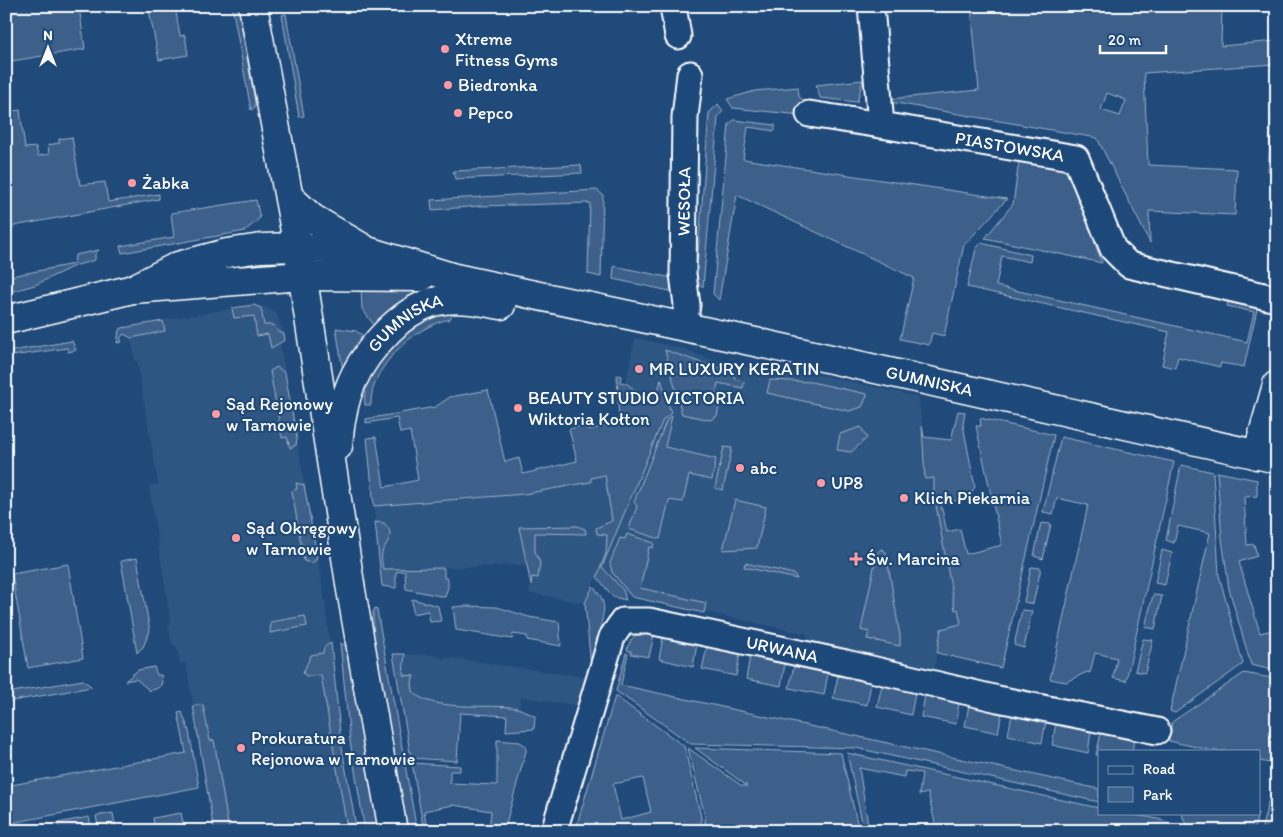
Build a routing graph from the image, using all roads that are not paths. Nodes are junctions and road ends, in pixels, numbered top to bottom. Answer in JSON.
{"nodes":[{"id":1,"x":253,"y":6,"type":"edge"},
{"id":2,"x":673,"y":6,"type":"edge"},
{"id":3,"x":871,"y":6,"type":"edge"},
{"id":4,"x":678,"y":36,"type":"dead end"},
{"id":5,"x":690,"y":74,"type":"dead end"},
{"id":6,"x":809,"y":114,"type":"dead end"},
{"id":7,"x":881,"y":125,"type":"junction"},
{"id":8,"x":289,"y":197,"type":"junction"},
{"id":9,"x":298,"y":247,"type":"junction"},
{"id":10,"x":371,"y":252,"type":"junction"},
{"id":11,"x":302,"y":276,"type":"junction"},
{"id":12,"x":455,"y":278,"type":"junction"},
{"id":13,"x":133,"y":289,"type":"junction"},
{"id":14,"x":1277,"y":299,"type":"edge"},
{"id":15,"x":581,"y":305,"type":"junction"},
{"id":16,"x":6,"y":320,"type":"edge"},
{"id":17,"x":684,"y":327,"type":"junction"},
{"id":18,"x":1277,"y":385,"type":"edge"},
{"id":19,"x":1267,"y":457,"type":"edge"},
{"id":20,"x":336,"y":482,"type":"junction"},
{"id":21,"x":1157,"y":732,"type":"dead end"},
{"id":22,"x":393,"y":831,"type":"edge"},
{"id":23,"x":554,"y":831,"type":"edge"}],
"edges":[{"from":1,"to":8,"type":"street"},
{"from":2,"to":4,"type":"street"},
{"from":3,"to":7,"type":"street"},
{"from":5,"to":17,"type":"street","name":"WESOŁA"},
{"from":6,"to":7,"type":"street","name":"PIASTOWSKA"},
{"from":7,"to":14,"type":"street","name":"PIASTOWSKA"},
{"from":8,"to":9,"type":"street"},
{"from":8,"to":10,"type":"street"},
{"from":9,"to":10,"type":"street","name":"GUMNISKA"},
{"from":9,"to":11,"type":"street"},
{"from":9,"to":13,"type":"street","name":"GUMNISKA"},
{"from":10,"to":12,"type":"street","name":"GUMNISKA"},
{"from":11,"to":12,"type":"street","name":"GUMNISKA"},
{"from":11,"to":13,"type":"street","name":"GUMNISKA"},
{"from":11,"to":20,"type":"street"},
{"from":12,"to":15,"type":"street","name":"GUMNISKA"},
{"from":13,"to":16,"type":"street"},
{"from":15,"to":17,"type":"street","name":"GUMNISKA"},
{"from":15,"to":20,"type":"street","name":"GUMNISKA"},
{"from":17,"to":19,"type":"street","name":"GUMNISKA"},
{"from":18,"to":19,"type":"street"},
{"from":20,"to":22,"type":"street"},
{"from":21,"to":23,"type":"street","name":"URWANA"}]}
